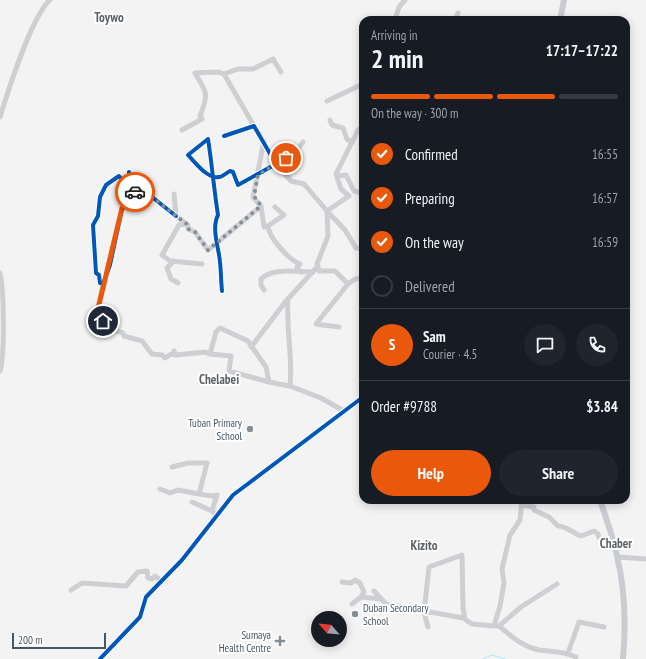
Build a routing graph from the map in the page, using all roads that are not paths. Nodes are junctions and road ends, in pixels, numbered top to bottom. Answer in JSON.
{"nodes":[{"id":1,"x":50,"y":0,"type":"edge"},
{"id":2,"x":406,"y":0,"type":"edge"},
{"id":3,"x":564,"y":0,"type":"edge"},
{"id":4,"x":396,"y":16,"type":"edge"},
{"id":5,"x":561,"y":16,"type":"edge"},
{"id":6,"x":280,"y":72,"type":"dead end"},
{"id":7,"x":224,"y":74,"type":"junction"},
{"id":8,"x":359,"y":86,"type":"edge"},
{"id":9,"x":327,"y":101,"type":"dead end"},
{"id":10,"x":0,"y":117,"type":"edge"},
{"id":11,"x":330,"y":120,"type":"dead end"},
{"id":12,"x":254,"y":126,"type":"junction"},
{"id":13,"x":359,"y":129,"type":"edge"},
{"id":14,"x":182,"y":130,"type":"dead end"},
{"id":15,"x":224,"y":136,"type":"dead end"},
{"id":16,"x":264,"y":141,"type":"junction"},
{"id":17,"x":303,"y":142,"type":"dead end"},
{"id":18,"x":352,"y":143,"type":"junction"},
{"id":19,"x":276,"y":164,"type":"junction"},
{"id":20,"x":129,"y":172,"type":"dead end"},
{"id":21,"x":258,"y":175,"type":"junction"},
{"id":22,"x":337,"y":176,"type":"junction"},
{"id":23,"x":213,"y":177,"type":"junction"},
{"id":24,"x":359,"y":192,"type":"edge"},
{"id":25,"x":174,"y":194,"type":"dead end"},
{"id":26,"x":261,"y":206,"type":"junction"},
{"id":27,"x":275,"y":207,"type":"dead end"},
{"id":28,"x":327,"y":211,"type":"junction"},
{"id":29,"x":176,"y":216,"type":"junction"},
{"id":30,"x":186,"y":224,"type":"junction"},
{"id":31,"x":268,"y":226,"type":"junction"},
{"id":32,"x":216,"y":243,"type":"junction"},
{"id":33,"x":359,"y":248,"type":"edge"},
{"id":34,"x":174,"y":261,"type":"junction"},
{"id":35,"x":202,"y":264,"type":"dead end"},
{"id":36,"x":318,"y":266,"type":"junction"},
{"id":37,"x":301,"y":272,"type":"junction"},
{"id":38,"x":313,"y":272,"type":"junction"},
{"id":39,"x":0,"y":273,"type":"edge"},
{"id":40,"x":359,"y":278,"type":"edge"},
{"id":41,"x":178,"y":283,"type":"dead end"},
{"id":42,"x":103,"y":284,"type":"junction"},
{"id":43,"x":348,"y":284,"type":"junction"},
{"id":44,"x":264,"y":290,"type":"dead end"},
{"id":45,"x":222,"y":291,"type":"dead end"},
{"id":46,"x":288,"y":300,"type":"junction"},
{"id":47,"x":116,"y":322,"type":"dead end"},
{"id":48,"x":339,"y":327,"type":"dead end"},
{"id":49,"x":116,"y":331,"type":"junction"},
{"id":50,"x":251,"y":347,"type":"junction"},
{"id":51,"x":210,"y":354,"type":"junction"},
{"id":52,"x":0,"y":371,"type":"edge"},
{"id":53,"x":269,"y":382,"type":"junction"},
{"id":54,"x":290,"y":386,"type":"junction"},
{"id":55,"x":359,"y":402,"type":"edge"},
{"id":56,"x":344,"y":411,"type":"junction"},
{"id":57,"x":172,"y":467,"type":"dead end"},
{"id":58,"x":160,"y":489,"type":"dead end"},
{"id":59,"x":199,"y":494,"type":"junction"},
{"id":60,"x":192,"y":502,"type":"dead end"},
{"id":61,"x":521,"y":504,"type":"edge"},
{"id":62,"x":524,"y":504,"type":"edge"},
{"id":63,"x":601,"y":504,"type":"edge"},
{"id":64,"x":212,"y":511,"type":"junction"},
{"id":65,"x":217,"y":515,"type":"junction"},
{"id":66,"x":599,"y":538,"type":"dead end"},
{"id":67,"x":618,"y":557,"type":"junction"},
{"id":68,"x":646,"y":559,"type":"edge"},
{"id":69,"x":161,"y":581,"type":"junction"},
{"id":70,"x":342,"y":582,"type":"dead end"},
{"id":71,"x":557,"y":584,"type":"dead end"},
{"id":72,"x":71,"y":590,"type":"dead end"},
{"id":73,"x":374,"y":591,"type":"dead end"},
{"id":74,"x":361,"y":598,"type":"junction"},
{"id":75,"x":382,"y":599,"type":"junction"},
{"id":76,"x":352,"y":604,"type":"dead end"},
{"id":77,"x":424,"y":612,"type":"junction"},
{"id":78,"x":465,"y":619,"type":"junction"},
{"id":79,"x":496,"y":626,"type":"junction"},
{"id":80,"x":428,"y":627,"type":"dead end"},
{"id":81,"x":604,"y":628,"type":"dead end"},
{"id":82,"x":568,"y":653,"type":"junction"},
{"id":83,"x":576,"y":657,"type":"dead end"},
{"id":84,"x":100,"y":659,"type":"edge"},
{"id":85,"x":623,"y":659,"type":"edge"}],
"edges":[{"from":1,"to":10,"type":"street"},
{"from":2,"to":4,"type":"street"},
{"from":3,"to":5,"type":"main road"},
{"from":6,"to":7,"type":"street"},
{"from":7,"to":12,"type":"street"},
{"from":7,"to":14,"type":"street"},
{"from":8,"to":9,"type":"street"},
{"from":11,"to":18,"type":"street"},
{"from":12,"to":15,"type":"street"},
{"from":12,"to":16,"type":"street"},
{"from":13,"to":18,"type":"street"},
{"from":16,"to":19,"type":"street"},
{"from":16,"to":21,"type":"street"},
{"from":17,"to":19,"type":"street"},
{"from":18,"to":22,"type":"street"},
{"from":19,"to":21,"type":"street"},
{"from":19,"to":28,"type":"street"},
{"from":20,"to":42,"type":"street"},
{"from":21,"to":23,"type":"street"},
{"from":21,"to":26,"type":"street"},
{"from":22,"to":24,"type":"street"},
{"from":22,"to":28,"type":"street"},
{"from":23,"to":23,"type":"street"},
{"from":23,"to":32,"type":"street"},
{"from":25,"to":29,"type":"street"},
{"from":26,"to":31,"type":"street"},
{"from":26,"to":32,"type":"street"},
{"from":27,"to":31,"type":"street"},
{"from":28,"to":33,"type":"street"},
{"from":28,"to":36,"type":"street"},
{"from":29,"to":30,"type":"street"},
{"from":29,"to":42,"type":"street"},
{"from":30,"to":32,"type":"street"},
{"from":30,"to":34,"type":"street"},
{"from":31,"to":37,"type":"street"},
{"from":32,"to":45,"type":"street"},
{"from":34,"to":35,"type":"street"},
{"from":34,"to":41,"type":"street"},
{"from":36,"to":38,"type":"street"},
{"from":36,"to":43,"type":"street"},
{"from":37,"to":38,"type":"street"},
{"from":37,"to":44,"type":"street"},
{"from":38,"to":46,"type":"street"},
{"from":39,"to":52,"type":"street"},
{"from":40,"to":43,"type":"street"},
{"from":42,"to":49,"type":"street"},
{"from":43,"to":48,"type":"street"},
{"from":46,"to":50,"type":"street"},
{"from":46,"to":54,"type":"street"},
{"from":47,"to":49,"type":"street"},
{"from":49,"to":51,"type":"street"},
{"from":50,"to":51,"type":"street"},
{"from":50,"to":53,"type":"street"},
{"from":51,"to":53,"type":"street"},
{"from":53,"to":54,"type":"street"},
{"from":54,"to":56,"type":"street"},
{"from":55,"to":56,"type":"street"},
{"from":56,"to":65,"type":"street"},
{"from":57,"to":59,"type":"street"},
{"from":58,"to":59,"type":"street"},
{"from":59,"to":64,"type":"street"},
{"from":60,"to":64,"type":"street"},
{"from":61,"to":79,"type":"street"},
{"from":62,"to":66,"type":"street"},
{"from":63,"to":67,"type":"main road"},
{"from":64,"to":65,"type":"street"},
{"from":65,"to":69,"type":"street"},
{"from":67,"to":68,"type":"street"},
{"from":67,"to":85,"type":"main road"},
{"from":69,"to":72,"type":"street"},
{"from":69,"to":84,"type":"street"},
{"from":70,"to":74,"type":"street"},
{"from":71,"to":79,"type":"street"},
{"from":73,"to":75,"type":"street"},
{"from":74,"to":75,"type":"street"},
{"from":74,"to":76,"type":"street"},
{"from":75,"to":77,"type":"street"},
{"from":77,"to":78,"type":"street"},
{"from":77,"to":78,"type":"street"},
{"from":77,"to":80,"type":"street"},
{"from":78,"to":79,"type":"street"},
{"from":79,"to":82,"type":"street"},
{"from":81,"to":82,"type":"street"},
{"from":82,"to":83,"type":"street"}]}
